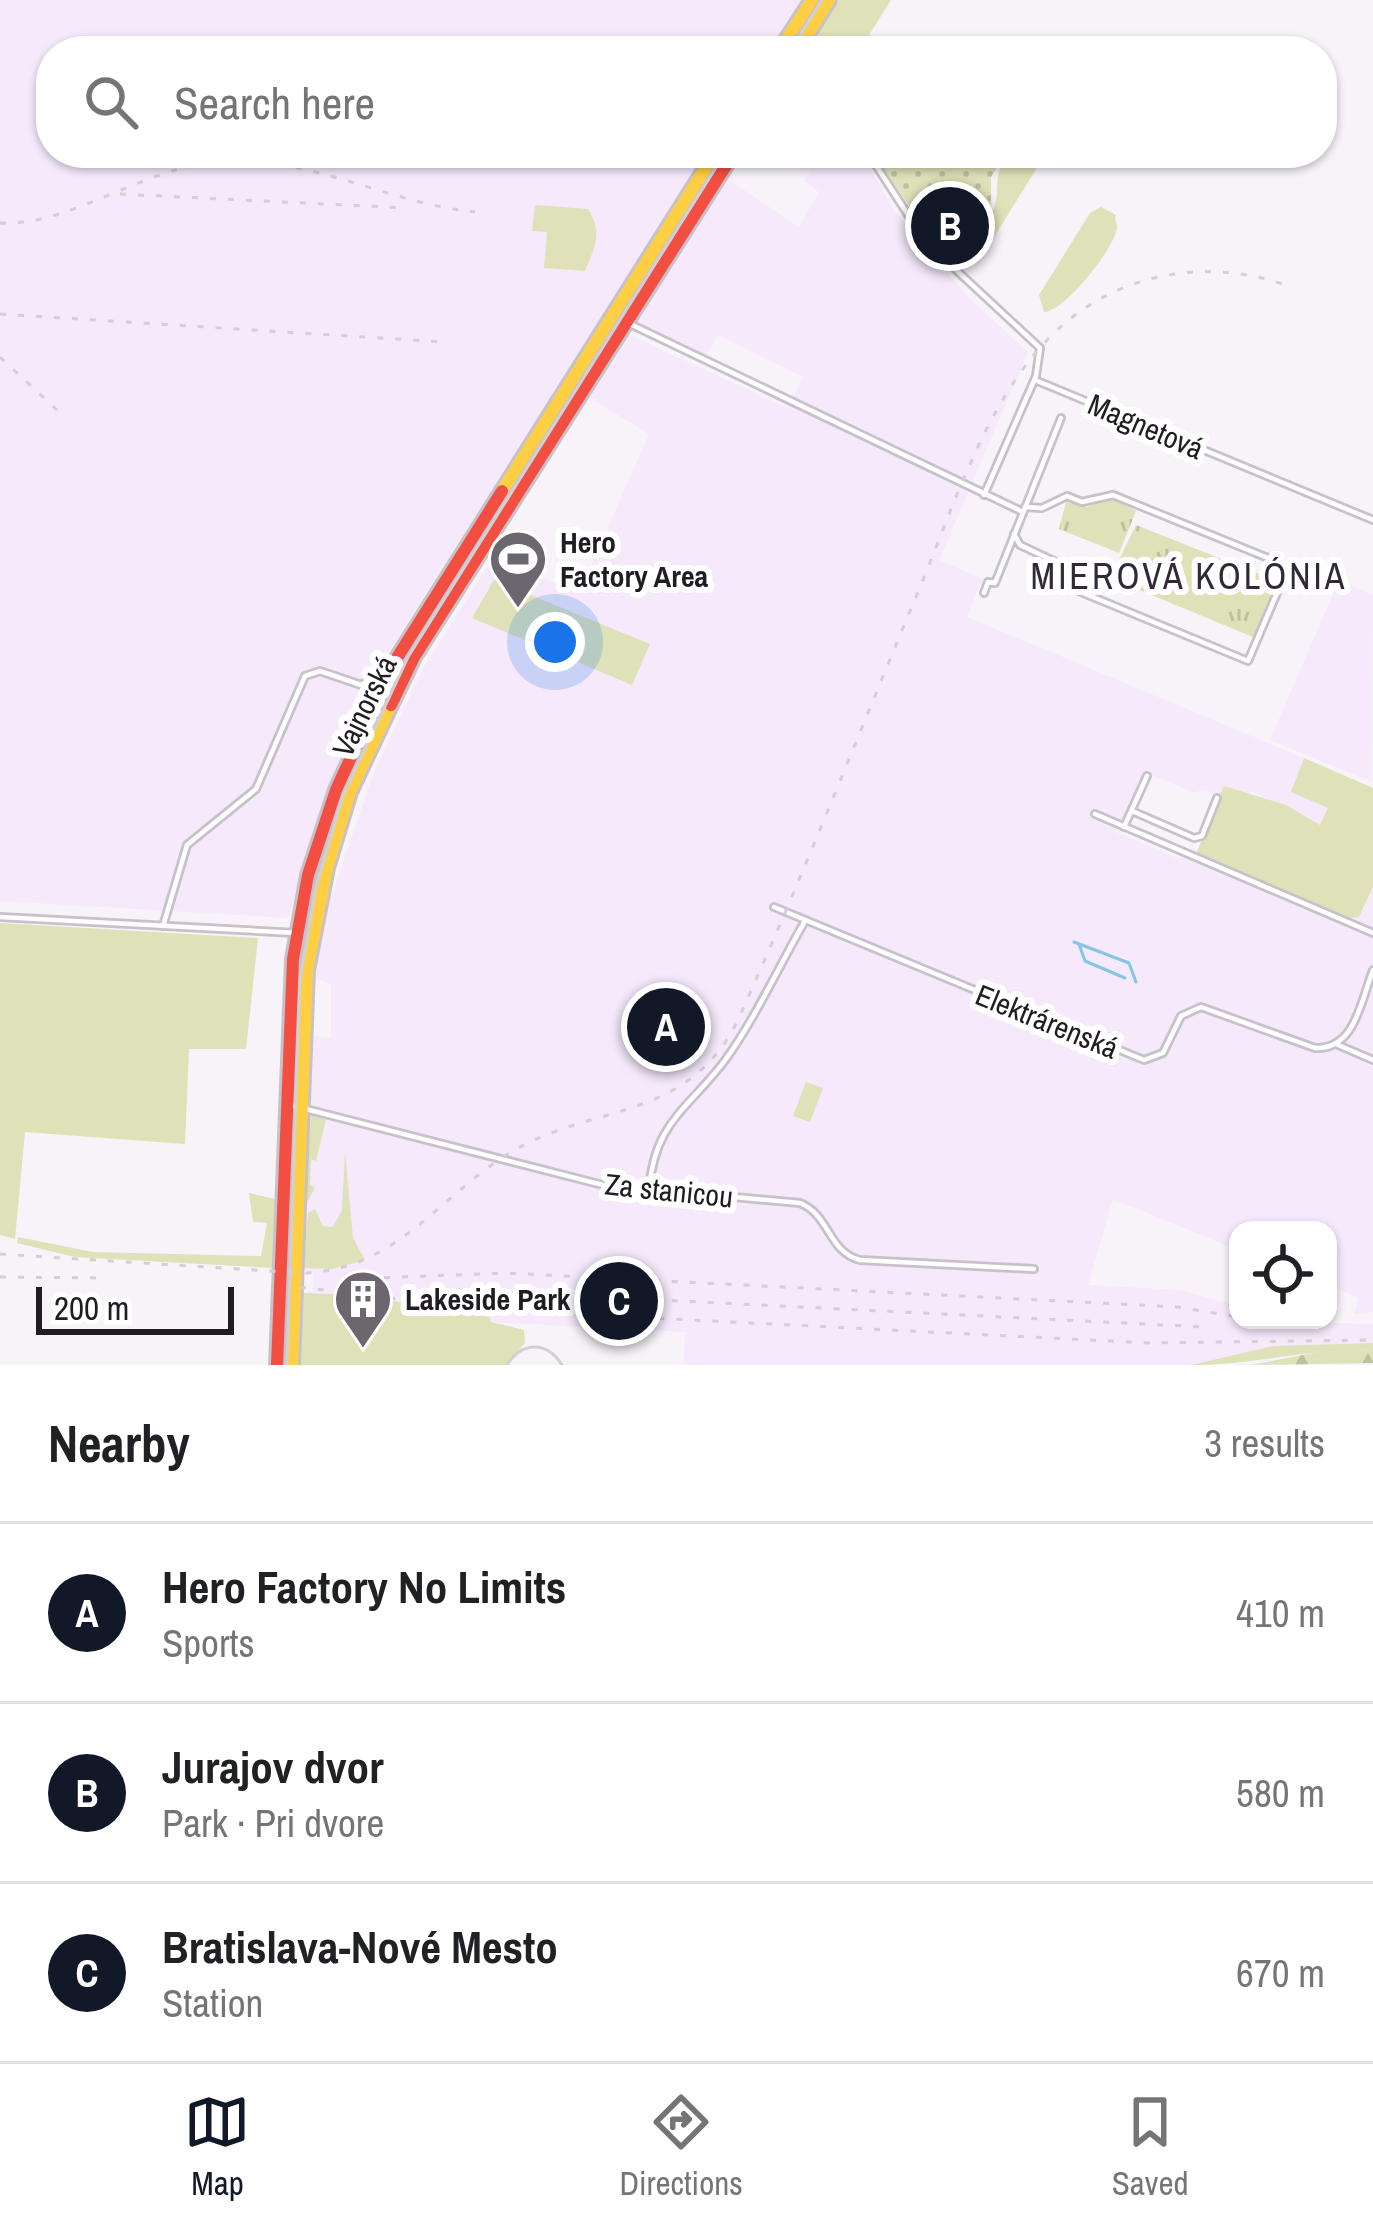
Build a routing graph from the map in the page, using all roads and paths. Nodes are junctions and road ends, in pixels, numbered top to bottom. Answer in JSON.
{"nodes":[{"id":1,"x":812,"y":0,"type":"edge"},
{"id":2,"x":830,"y":0,"type":"edge"},
{"id":3,"x":789,"y":36,"type":"edge"},
{"id":4,"x":807,"y":36,"type":"edge"},
{"id":5,"x":706,"y":168,"type":"edge"},
{"id":6,"x":725,"y":168,"type":"edge"},
{"id":7,"x":878,"y":168,"type":"edge"},
{"id":8,"x":627,"y":323,"type":"junction"},
{"id":9,"x":1035,"y":380,"type":"junction"},
{"id":10,"x":1061,"y":418,"type":"dead end"},
{"id":11,"x":984,"y":495,"type":"junction"},
{"id":12,"x":1024,"y":510,"type":"junction"},
{"id":13,"x":1373,"y":520,"type":"edge"},
{"id":14,"x":1015,"y":534,"type":"junction"},
{"id":15,"x":983,"y":593,"type":"dead end"},
{"id":16,"x":395,"y":662,"type":"junction"},
{"id":17,"x":1147,"y":776,"type":"dead end"},
{"id":18,"x":1217,"y":798,"type":"dead end"},
{"id":19,"x":1132,"y":811,"type":"junction"},
{"id":20,"x":1095,"y":814,"type":"dead end"},
{"id":21,"x":1124,"y":826,"type":"junction"},
{"id":22,"x":774,"y":907,"type":"dead end"},
{"id":23,"x":0,"y":917,"type":"edge"},
{"id":24,"x":806,"y":921,"type":"junction"},
{"id":25,"x":163,"y":926,"type":"junction"},
{"id":26,"x":297,"y":933,"type":"junction"},
{"id":27,"x":1373,"y":933,"type":"edge"},
{"id":28,"x":313,"y":934,"type":"junction"},
{"id":29,"x":1373,"y":970,"type":"edge"},
{"id":30,"x":1338,"y":1045,"type":"junction"},
{"id":31,"x":1373,"y":1060,"type":"edge"},
{"id":32,"x":293,"y":1104,"type":"junction"},
{"id":33,"x":649,"y":1191,"type":"junction"},
{"id":34,"x":1034,"y":1269,"type":"dead end"},
{"id":35,"x":277,"y":1365,"type":"edge"},
{"id":36,"x":292,"y":1365,"type":"edge"}],
"edges":[{"from":1,"to":3,"type":"main road"},
{"from":2,"to":4,"type":"main road"},
{"from":5,"to":16,"type":"main road","name":"Vajnorská"},
{"from":6,"to":8,"type":"main road","name":"Vajnorská"},
{"from":7,"to":9,"type":"street"},
{"from":8,"to":11,"type":"street"},
{"from":8,"to":28,"type":"main road","name":"Vajnorská"},
{"from":9,"to":11,"type":"street"},
{"from":9,"to":13,"type":"street","name":"Magnetová"},
{"from":10,"to":12,"type":"street"},
{"from":11,"to":12,"type":"street"},
{"from":12,"to":14,"type":"street"},
{"from":12,"to":14,"type":"street"},
{"from":14,"to":15,"type":"street"},
{"from":16,"to":25,"type":"street"},
{"from":16,"to":26,"type":"main road","name":"Vajnorská"},
{"from":17,"to":19,"type":"street"},
{"from":18,"to":19,"type":"street"},
{"from":19,"to":21,"type":"street"},
{"from":20,"to":21,"type":"street"},
{"from":21,"to":27,"type":"street"},
{"from":22,"to":24,"type":"street","name":"Elektrárenská"},
{"from":23,"to":25,"type":"street"},
{"from":24,"to":30,"type":"street","name":"Elektrárenská"},
{"from":24,"to":33,"type":"street"},
{"from":25,"to":26,"type":"street"},
{"from":26,"to":28,"type":"main road"},
{"from":26,"to":32,"type":"main road","name":"Vajnorská"},
{"from":28,"to":32,"type":"main road","name":"Vajnorská"},
{"from":29,"to":30,"type":"street"},
{"from":30,"to":31,"type":"street","name":"Elektrárenská"},
{"from":32,"to":33,"type":"street","name":"Za stanicou"},
{"from":32,"to":35,"type":"main road","name":"Vajnorská"},
{"from":32,"to":36,"type":"main road","name":"Vajnorská"},
{"from":33,"to":34,"type":"street","name":"Za stanicou"}]}
